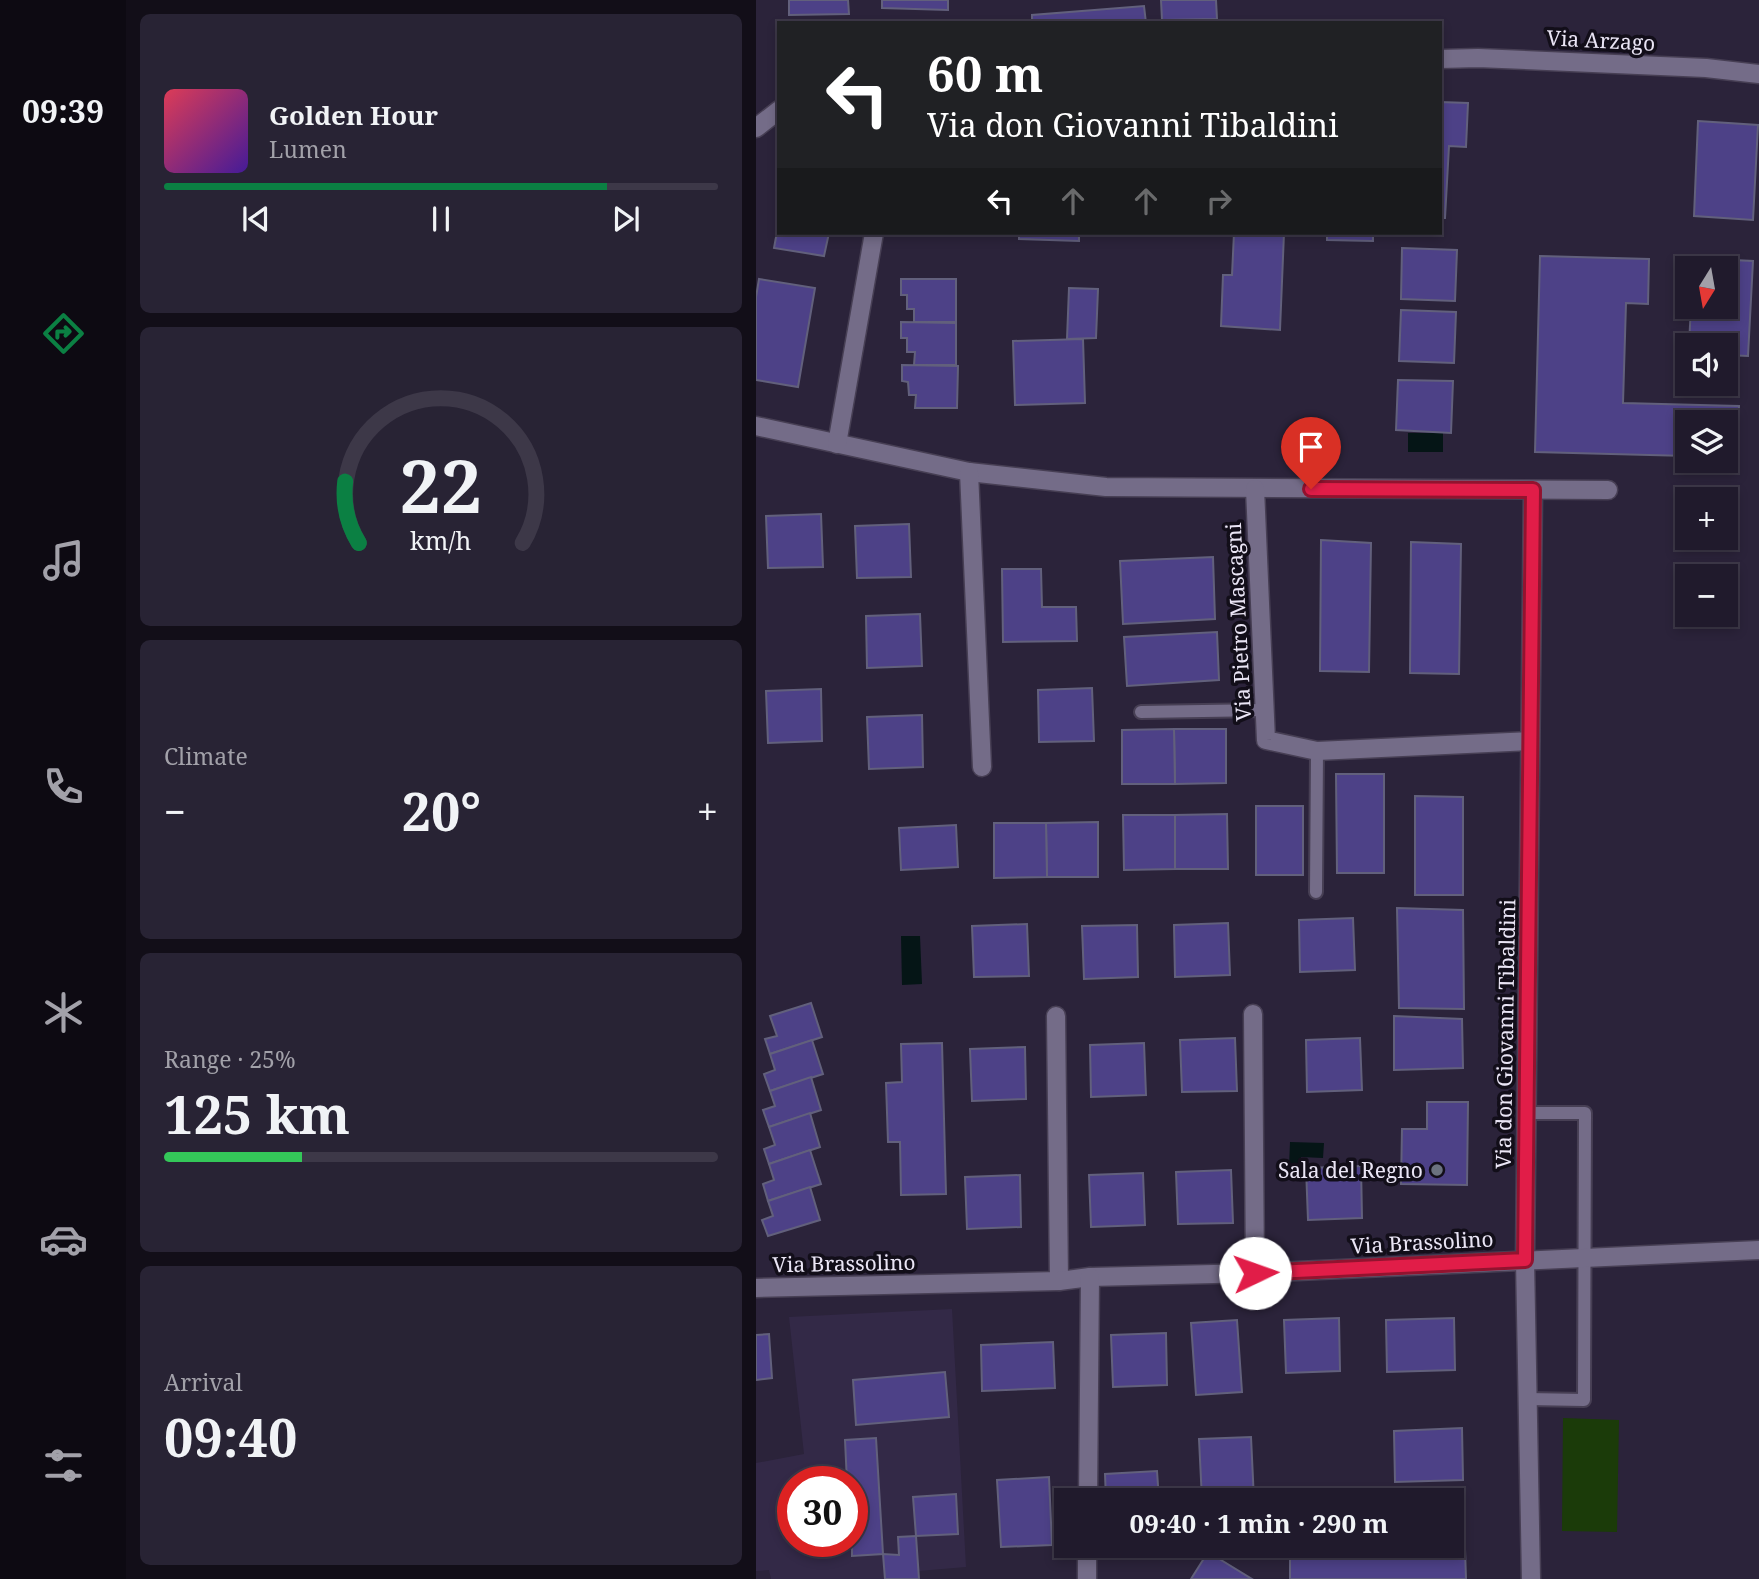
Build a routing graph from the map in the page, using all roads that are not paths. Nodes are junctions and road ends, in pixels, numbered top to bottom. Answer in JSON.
{"nodes":[{"id":1,"x":1442,"y":59,"type":"edge"},
{"id":2,"x":1759,"y":74,"type":"edge"},
{"id":3,"x":777,"y":112,"type":"edge"},
{"id":4,"x":756,"y":128,"type":"edge"},
{"id":5,"x":874,"y":235,"type":"edge"},
{"id":6,"x":756,"y":426,"type":"edge"},
{"id":7,"x":837,"y":444,"type":"junction"},
{"id":8,"x":969,"y":472,"type":"junction"},
{"id":9,"x":1255,"y":489,"type":"junction"},
{"id":10,"x":1533,"y":490,"type":"junction"},
{"id":11,"x":1608,"y":491,"type":"dead end"},
{"id":12,"x":1265,"y":710,"type":"junction"},
{"id":13,"x":1142,"y":712,"type":"dead end"},
{"id":14,"x":1530,"y":741,"type":"junction"},
{"id":15,"x":1317,"y":751,"type":"junction"},
{"id":16,"x":982,"y":766,"type":"dead end"},
{"id":17,"x":1316,"y":892,"type":"dead end"},
{"id":18,"x":1253,"y":1014,"type":"dead end"},
{"id":19,"x":1056,"y":1016,"type":"dead end"},
{"id":20,"x":1527,"y":1113,"type":"junction"},
{"id":21,"x":1759,"y":1250,"type":"edge"},
{"id":22,"x":1584,"y":1257,"type":"junction"},
{"id":23,"x":1525,"y":1260,"type":"junction"},
{"id":24,"x":1255,"y":1273,"type":"junction"},
{"id":25,"x":1090,"y":1277,"type":"junction"},
{"id":26,"x":1059,"y":1281,"type":"junction"},
{"id":27,"x":756,"y":1288,"type":"edge"},
{"id":28,"x":1527,"y":1399,"type":"junction"},
{"id":29,"x":1088,"y":1488,"type":"edge"},
{"id":30,"x":1087,"y":1558,"type":"edge"},
{"id":31,"x":1087,"y":1579,"type":"edge"},
{"id":32,"x":1531,"y":1579,"type":"edge"}],
"edges":[{"from":1,"to":2,"type":"street","name":"Via Arzago"},
{"from":3,"to":4,"type":"street"},
{"from":5,"to":7,"type":"street"},
{"from":6,"to":7,"type":"street"},
{"from":7,"to":8,"type":"street"},
{"from":8,"to":9,"type":"street"},
{"from":8,"to":16,"type":"street"},
{"from":9,"to":10,"type":"street"},
{"from":9,"to":12,"type":"street","name":"Via Pietro Mascagni"},
{"from":10,"to":11,"type":"street"},
{"from":10,"to":14,"type":"street","name":"Via don Giovanni Tibaldini"},
{"from":12,"to":13,"type":"lane"},
{"from":12,"to":15,"type":"street","name":"Via Pietro Mascagni"},
{"from":14,"to":15,"type":"street","name":"Via Pietro Mascagni"},
{"from":14,"to":20,"type":"street","name":"Via don Giovanni Tibaldini"},
{"from":15,"to":17,"type":"lane"},
{"from":18,"to":24,"type":"street"},
{"from":19,"to":26,"type":"street"},
{"from":20,"to":22,"type":"lane"},
{"from":20,"to":23,"type":"street","name":"Via don Giovanni Tibaldini"},
{"from":21,"to":22,"type":"street","name":"Via Brassolino"},
{"from":22,"to":23,"type":"street","name":"Via Brassolino"},
{"from":22,"to":28,"type":"lane"},
{"from":23,"to":24,"type":"street","name":"Via Brassolino"},
{"from":23,"to":28,"type":"street","name":"Via don Giovanni Tibaldini"},
{"from":24,"to":25,"type":"street","name":"Via Brassolino"},
{"from":25,"to":26,"type":"street","name":"Via Brassolino"},
{"from":25,"to":29,"type":"street"},
{"from":26,"to":27,"type":"street","name":"Via Brassolino"},
{"from":28,"to":32,"type":"street","name":"Via don Giovanni Tibaldini"},
{"from":30,"to":31,"type":"street"}]}
